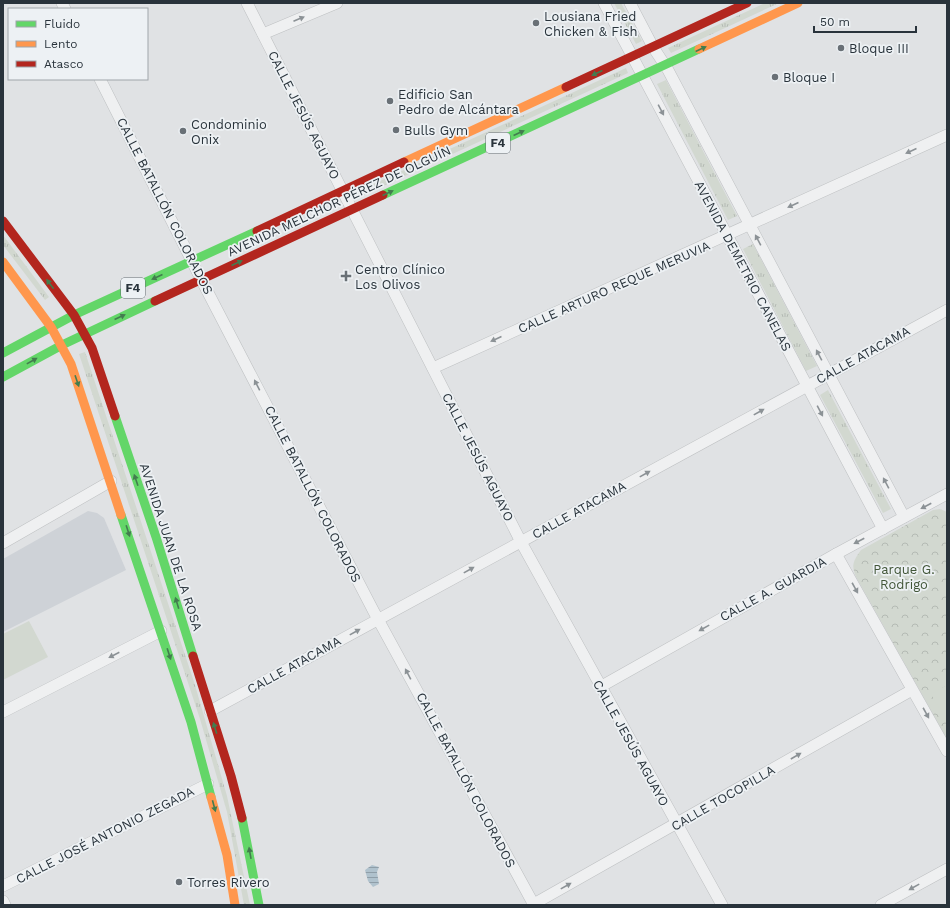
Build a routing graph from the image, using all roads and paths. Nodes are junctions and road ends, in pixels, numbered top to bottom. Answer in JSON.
{"nodes":[{"id":1,"x":247,"y":3,"type":"edge"},
{"id":2,"x":337,"y":3,"type":"edge"},
{"id":3,"x":604,"y":3,"type":"edge"},
{"id":4,"x":630,"y":3,"type":"edge"},
{"id":5,"x":747,"y":3,"type":"edge"},
{"id":6,"x":798,"y":3,"type":"edge"},
{"id":7,"x":263,"y":34,"type":"junction"},
{"id":8,"x":653,"y":46,"type":"junction"},
{"id":9,"x":633,"y":57,"type":"junction"},
{"id":10,"x":666,"y":65,"type":"junction"},
{"id":11,"x":643,"y":76,"type":"junction"},
{"id":12,"x":101,"y":80,"type":"edge"},
{"id":13,"x":947,"y":135,"type":"edge"},
{"id":14,"x":343,"y":190,"type":"junction"},
{"id":15,"x":352,"y":209,"type":"junction"},
{"id":16,"x":3,"y":221,"type":"edge"},
{"id":17,"x":750,"y":224,"type":"junction"},
{"id":18,"x":728,"y":236,"type":"junction"},
{"id":19,"x":3,"y":262,"type":"edge"},
{"id":20,"x":193,"y":262,"type":"junction"},
{"id":21,"x":201,"y":279,"type":"junction"},
{"id":22,"x":947,"y":310,"type":"edge"},
{"id":23,"x":74,"y":315,"type":"junction"},
{"id":24,"x":51,"y":327,"type":"junction"},
{"id":25,"x":85,"y":334,"type":"junction"},
{"id":26,"x":62,"y":345,"type":"junction"},
{"id":27,"x":3,"y":353,"type":"edge"},
{"id":28,"x":433,"y":368,"type":"junction"},
{"id":29,"x":829,"y":374,"type":"junction"},
{"id":30,"x":3,"y":377,"type":"edge"},
{"id":31,"x":807,"y":386,"type":"junction"},
{"id":32,"x":112,"y":481,"type":"junction"},
{"id":33,"x":947,"y":494,"type":"edge"},
{"id":34,"x":904,"y":517,"type":"junction"},
{"id":35,"x":883,"y":529,"type":"junction"},
{"id":36,"x":521,"y":542,"type":"junction"},
{"id":37,"x":3,"y":543,"type":"edge"},
{"id":38,"x":836,"y":554,"type":"junction"},
{"id":39,"x":378,"y":619,"type":"junction"},
{"id":40,"x":161,"y":631,"type":"junction"},
{"id":41,"x":600,"y":687,"type":"junction"},
{"id":42,"x":912,"y":690,"type":"junction"},
{"id":43,"x":210,"y":711,"type":"junction"},
{"id":44,"x":3,"y":712,"type":"edge"},
{"id":45,"x":947,"y":751,"type":"edge"},
{"id":46,"x":208,"y":784,"type":"junction"},
{"id":47,"x":677,"y":824,"type":"junction"},
{"id":48,"x":947,"y":869,"type":"edge"},
{"id":49,"x":3,"y":886,"type":"edge"},
{"id":50,"x":3,"y":901,"type":"edge"},
{"id":51,"x":5,"y":905,"type":"edge"},
{"id":52,"x":235,"y":905,"type":"edge"},
{"id":53,"x":259,"y":905,"type":"edge"},
{"id":54,"x":533,"y":905,"type":"edge"},
{"id":55,"x":722,"y":905,"type":"edge"},
{"id":56,"x":881,"y":905,"type":"edge"}],
"edges":[{"from":1,"to":7,"type":"street","name":"CALLE JESÚS AGUAYO"},
{"from":7,"to":2,"type":"street","one_way":true},
{"from":3,"to":9,"type":"street","name":"AVENIDA DEMETRIO CANELAS"},
{"from":4,"to":8,"type":"street","name":"AVENIDA DEMETRIO CANELAS"},
{"from":5,"to":8,"type":"main road","name":"AVENIDA MELCHOR PÉREZ DE OLGUÍN","number":"F4"},
{"from":10,"to":6,"type":"main road","name":"AVENIDA MELCHOR PÉREZ DE OLGUÍN","number":"F4","one_way":true},
{"from":7,"to":14,"type":"street","name":"CALLE JESÚS AGUAYO"},
{"from":8,"to":9,"type":"main road","name":"AVENIDA MELCHOR PÉREZ DE OLGUÍN","number":"F4"},
{"from":8,"to":10,"type":"street","name":"AVENIDA DEMETRIO CANELAS"},
{"from":9,"to":11,"type":"street","name":"AVENIDA DEMETRIO CANELAS"},
{"from":9,"to":14,"type":"main road","name":"AVENIDA MELCHOR PÉREZ DE OLGUÍN","number":"F4","one_way":true},
{"from":10,"to":11,"type":"main road","name":"AVENIDA MELCHOR PÉREZ DE OLGUÍN","number":"F4"},
{"from":10,"to":17,"type":"street","name":"AVENIDA DEMETRIO CANELAS"},
{"from":15,"to":11,"type":"main road","name":"AVENIDA MELCHOR PÉREZ DE OLGUÍN","number":"F4","one_way":true},
{"from":11,"to":18,"type":"street","name":"AVENIDA DEMETRIO CANELAS","one_way":true},
{"from":12,"to":20,"type":"street","name":"CALLE BATALLÓN COLORADOS"},
{"from":13,"to":17,"type":"street","name":"CALLE ARTURO REQUE MERUVIA","one_way":true},
{"from":14,"to":15,"type":"street","name":"CALLE JESÚS AGUAYO"},
{"from":14,"to":20,"type":"main road","name":"AVENIDA MELCHOR PÉREZ DE OLGUÍN","number":"F4"},
{"from":21,"to":15,"type":"main road","name":"AVENIDA MELCHOR PÉREZ DE OLGUÍN","number":"F4","one_way":true},
{"from":15,"to":28,"type":"street","name":"CALLE JESÚS AGUAYO"},
{"from":23,"to":16,"type":"main road","name":"AVENIDA JUAN DE LA ROSA","one_way":true},
{"from":17,"to":18,"type":"street","name":"CALLE ARTURO REQUE MERUVIA"},
{"from":29,"to":17,"type":"street","name":"AVENIDA DEMETRIO CANELAS","one_way":true},
{"from":18,"to":28,"type":"street","name":"CALLE ARTURO REQUE MERUVIA","one_way":true},
{"from":18,"to":31,"type":"street","name":"AVENIDA DEMETRIO CANELAS"},
{"from":19,"to":24,"type":"main road"},
{"from":20,"to":21,"type":"street","name":"CALLE BATALLÓN COLORADOS"},
{"from":20,"to":23,"type":"main road","name":"AVENIDA MELCHOR PÉREZ DE OLGUÍN","number":"F4","one_way":true},
{"from":25,"to":21,"type":"main road","name":"AVENIDA MELCHOR PÉREZ DE OLGUÍN","number":"F4","one_way":true},
{"from":39,"to":21,"type":"street","name":"CALLE BATALLÓN COLORADOS","one_way":true},
{"from":22,"to":29,"type":"street","name":"CALLE ATACAMA"},
{"from":23,"to":24,"type":"main road","name":"AVENIDA MELCHOR PÉREZ DE OLGUÍN","number":"F4"},
{"from":23,"to":25,"type":"main road","name":"AVENIDA JUAN DE LA ROSA"},
{"from":24,"to":26,"type":"main road"},
{"from":24,"to":27,"type":"main road","name":"AVENIDA MELCHOR PÉREZ DE OLGUÍN","number":"F4"},
{"from":25,"to":26,"type":"main road","name":"AVENIDA MELCHOR PÉREZ DE OLGUÍN","number":"F4"},
{"from":43,"to":25,"type":"main road","name":"AVENIDA JUAN DE LA ROSA","one_way":true},
{"from":30,"to":26,"type":"main road","name":"AVENIDA MELCHOR PÉREZ DE OLGUÍN","number":"F4","one_way":true},
{"from":26,"to":32,"type":"main road","one_way":true},
{"from":28,"to":36,"type":"street","name":"CALLE JESÚS AGUAYO"},
{"from":29,"to":31,"type":"street","name":"CALLE ATACAMA"},
{"from":34,"to":29,"type":"street","name":"AVENIDA DEMETRIO CANELAS","one_way":true},
{"from":31,"to":35,"type":"street","name":"AVENIDA DEMETRIO CANELAS","one_way":true},
{"from":36,"to":31,"type":"street","name":"CALLE ATACAMA","one_way":true},
{"from":32,"to":37,"type":"street"},
{"from":32,"to":40,"type":"main road","one_way":true},
{"from":33,"to":34,"type":"street","name":"CALLE A. GUARDIA","one_way":true},
{"from":34,"to":35,"type":"street","name":"CALLE A. GUARDIA"},
{"from":35,"to":38,"type":"street","name":"CALLE A. GUARDIA","one_way":true},
{"from":39,"to":36,"type":"street","name":"CALLE ATACAMA","one_way":true},
{"from":36,"to":41,"type":"street","name":"CALLE JESÚS AGUAYO"},
{"from":38,"to":41,"type":"street","name":"CALLE A. GUARDIA","one_way":true},
{"from":38,"to":42,"type":"street","one_way":true},
{"from":43,"to":39,"type":"street","name":"CALLE ATACAMA","one_way":true},
{"from":54,"to":39,"type":"street","name":"CALLE BATALLÓN COLORADOS","one_way":true},
{"from":40,"to":44,"type":"street","one_way":true},
{"from":40,"to":46,"type":"main road","one_way":true},
{"from":41,"to":47,"type":"street","name":"CALLE JESÚS AGUAYO"},
{"from":42,"to":45,"type":"street","one_way":true},
{"from":47,"to":42,"type":"street","name":"CALLE TOCOPILLA","one_way":true},
{"from":53,"to":43,"type":"main road","name":"AVENIDA JUAN DE LA ROSA","one_way":true},
{"from":46,"to":49,"type":"street","name":"CALLE JOSÉ ANTONIO ZEGADA"},
{"from":46,"to":52,"type":"main road","one_way":true},
{"from":54,"to":47,"type":"street","name":"CALLE TOCOPILLA","one_way":true},
{"from":47,"to":55,"type":"street","name":"CALLE JESÚS AGUAYO"},
{"from":48,"to":56,"type":"street","one_way":true},
{"from":50,"to":51,"type":"street"}]}
